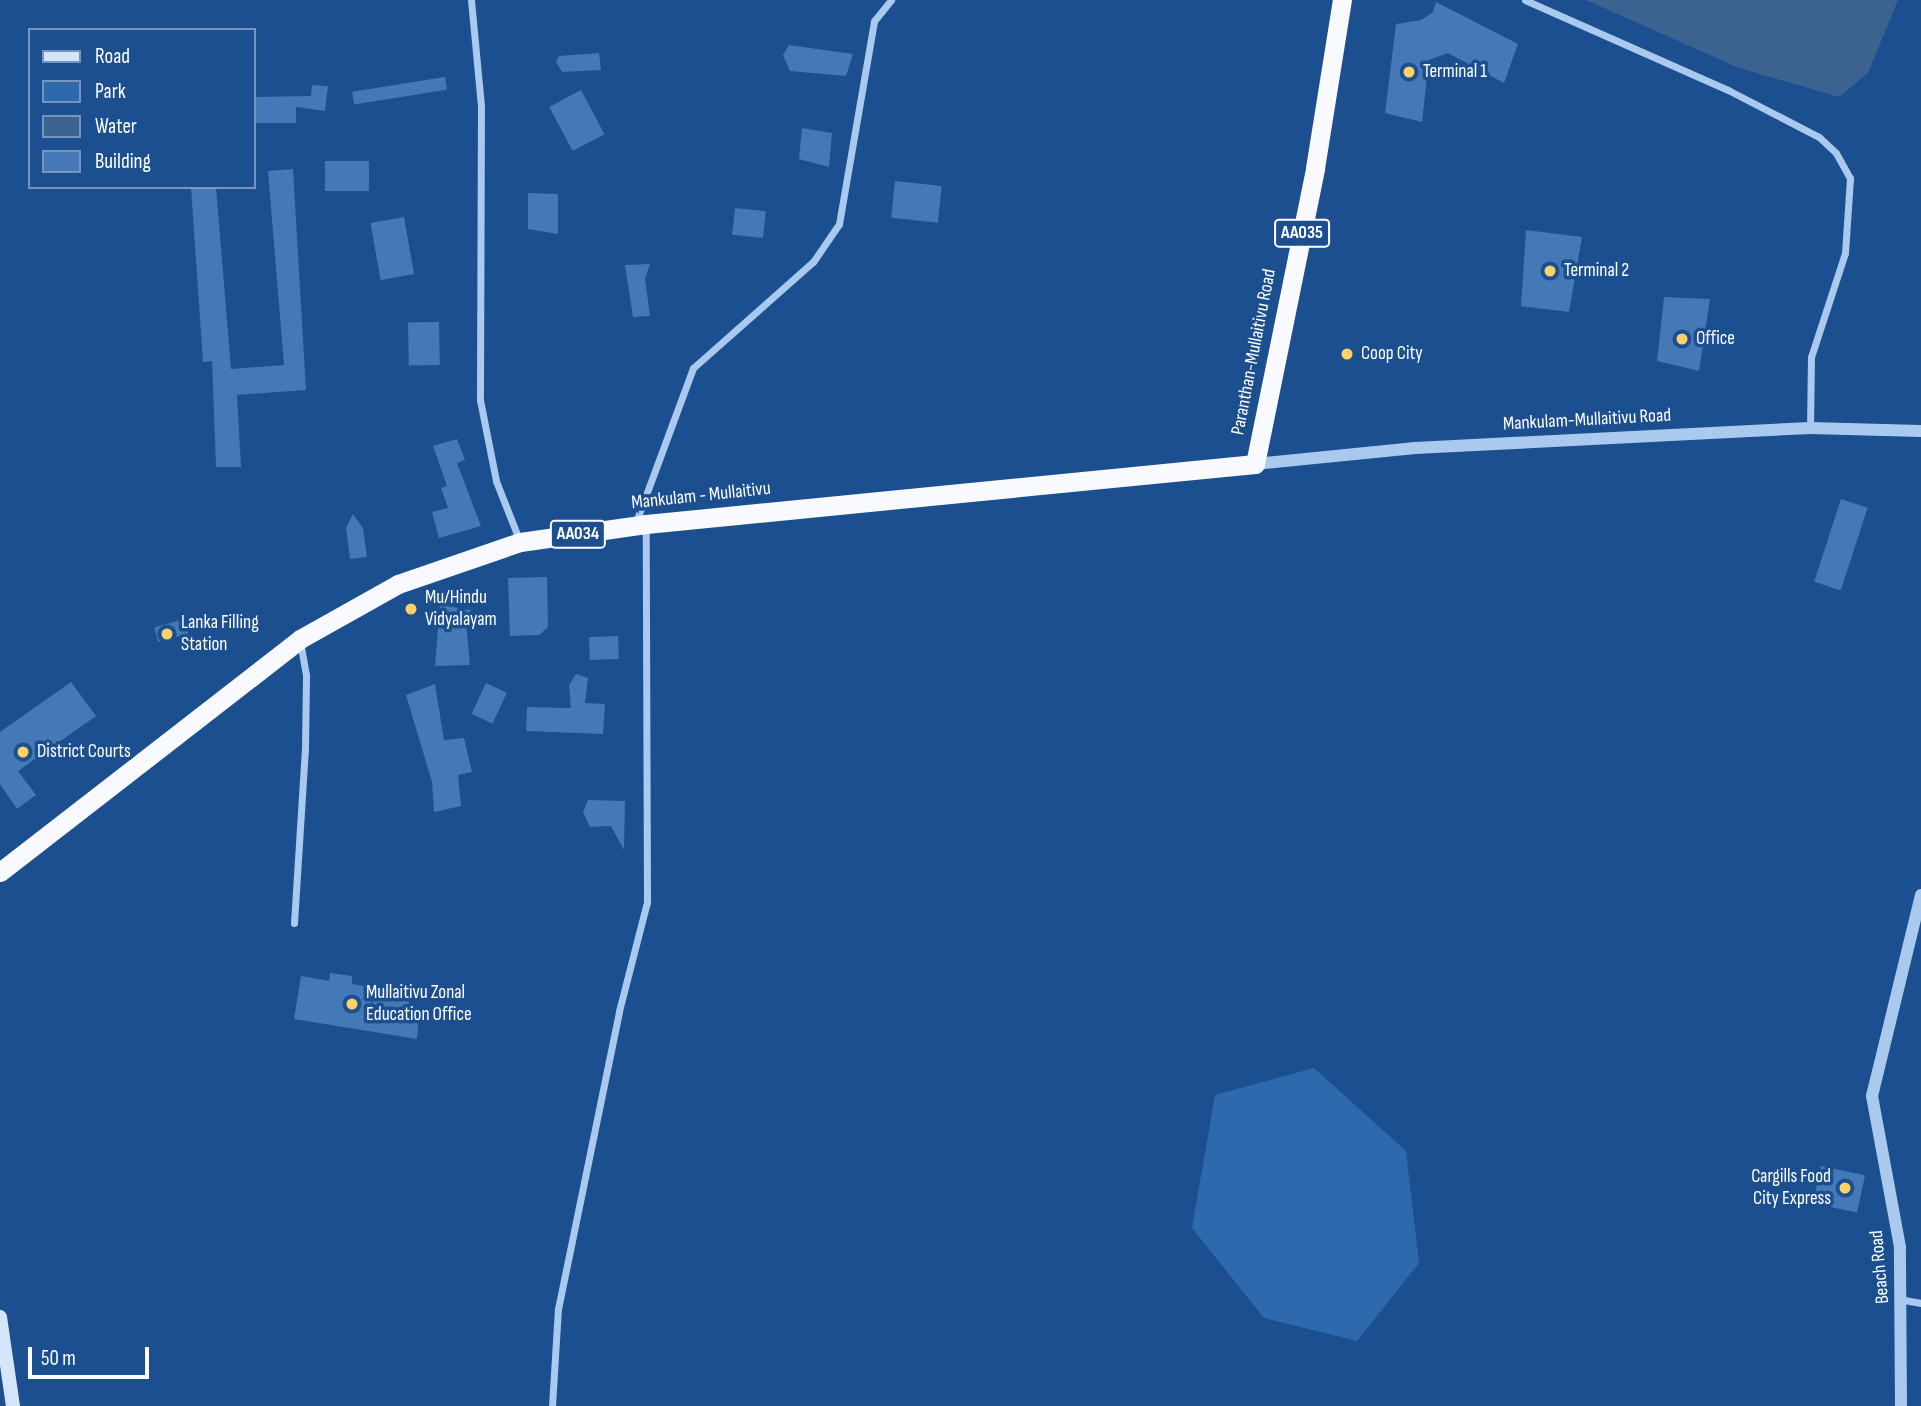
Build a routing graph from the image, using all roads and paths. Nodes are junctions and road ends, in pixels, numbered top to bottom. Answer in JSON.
{"nodes":[{"id":1,"x":471,"y":0,"type":"edge"},
{"id":2,"x":891,"y":0,"type":"edge"},
{"id":3,"x":1342,"y":0,"type":"edge"},
{"id":4,"x":1525,"y":0,"type":"edge"},
{"id":5,"x":1810,"y":428,"type":"junction"},
{"id":6,"x":1921,"y":431,"type":"edge"},
{"id":7,"x":1255,"y":464,"type":"junction"},
{"id":8,"x":640,"y":525,"type":"junction"},
{"id":9,"x":520,"y":542,"type":"junction"},
{"id":10,"x":300,"y":639,"type":"junction"},
{"id":11,"x":0,"y":872,"type":"edge"},
{"id":12,"x":1921,"y":895,"type":"edge"},
{"id":13,"x":294,"y":923,"type":"dead end"},
{"id":14,"x":1917,"y":927,"type":"edge"},
{"id":15,"x":1904,"y":1300,"type":"junction"},
{"id":16,"x":1921,"y":1303,"type":"edge"},
{"id":17,"x":0,"y":1317,"type":"edge"},
{"id":18,"x":13,"y":1406,"type":"edge"},
{"id":19,"x":552,"y":1406,"type":"edge"},
{"id":20,"x":1901,"y":1406,"type":"edge"}],
"edges":[{"from":1,"to":9,"type":"street"},
{"from":2,"to":8,"type":"street"},
{"from":3,"to":7,"type":"highway","name":"Paranthan-Mullaitivu Road","number":"AA035"},
{"from":4,"to":5,"type":"street"},
{"from":5,"to":6,"type":"street","name":"Mankulam-Mullaitivu Road"},
{"from":5,"to":7,"type":"street","name":"Mankulam-Mullaitivu Road"},
{"from":7,"to":8,"type":"highway","name":"Mankulam - Mullaitivu","number":"AA034"},
{"from":8,"to":9,"type":"highway","name":"Mankulam - Mullaitivu","number":"AA034"},
{"from":8,"to":19,"type":"street"},
{"from":9,"to":10,"type":"highway","name":"Mankulam - Mullaitivu","number":"AA034"},
{"from":10,"to":11,"type":"highway","name":"Mankulam - Mullaitivu","number":"AA034"},
{"from":10,"to":13,"type":"street"},
{"from":12,"to":14,"type":"street","name":"Beach Road"},
{"from":14,"to":15,"type":"street","name":"Beach Road"},
{"from":15,"to":16,"type":"street"},
{"from":15,"to":20,"type":"street","name":"Beach Road"},
{"from":17,"to":18,"type":"main road"}]}
